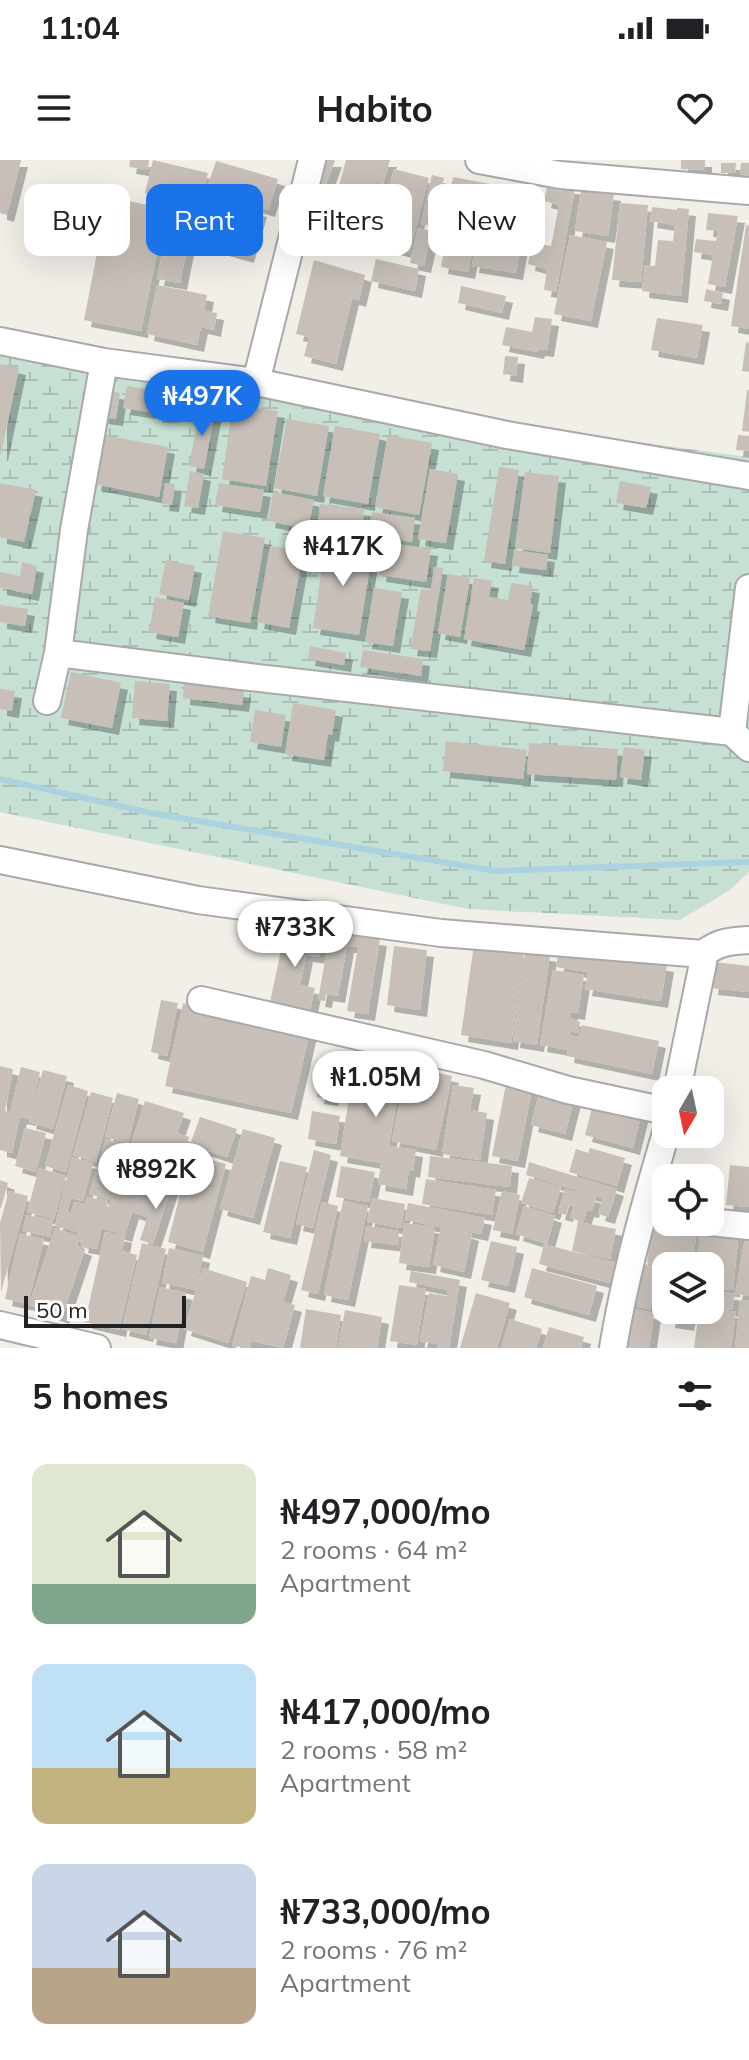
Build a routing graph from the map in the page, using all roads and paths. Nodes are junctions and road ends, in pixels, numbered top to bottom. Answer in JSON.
{"nodes":[{"id":1,"x":312,"y":160,"type":"edge"},
{"id":2,"x":479,"y":160,"type":"edge"},
{"id":3,"x":749,"y":191,"type":"edge"},
{"id":4,"x":0,"y":341,"type":"edge"},
{"id":5,"x":104,"y":362,"type":"junction"},
{"id":6,"x":256,"y":382,"type":"junction"},
{"id":7,"x":749,"y":476,"type":"edge"},
{"id":8,"x":749,"y":588,"type":"edge"},
{"id":9,"x":58,"y":653,"type":"junction"},
{"id":10,"x":47,"y":701,"type":"dead end"},
{"id":11,"x":740,"y":740,"type":"edge"},
{"id":12,"x":0,"y":860,"type":"edge"},
{"id":13,"x":749,"y":940,"type":"edge"},
{"id":14,"x":703,"y":954,"type":"junction"},
{"id":15,"x":201,"y":1000,"type":"dead end"},
{"id":16,"x":680,"y":1076,"type":"edge"},
{"id":17,"x":652,"y":1108,"type":"edge"},
{"id":18,"x":652,"y":1219,"type":"edge"},
{"id":19,"x":724,"y":1223,"type":"edge"},
{"id":20,"x":749,"y":1226,"type":"edge"},
{"id":21,"x":0,"y":1325,"type":"edge"},
{"id":22,"x":97,"y":1348,"type":"edge"},
{"id":23,"x":613,"y":1348,"type":"edge"}],
"edges":[{"from":1,"to":6,"type":"street"},
{"from":2,"to":3,"type":"street"},
{"from":4,"to":5,"type":"street"},
{"from":5,"to":6,"type":"street"},
{"from":5,"to":9,"type":"street"},
{"from":6,"to":7,"type":"street"},
{"from":8,"to":11,"type":"street"},
{"from":9,"to":10,"type":"street"},
{"from":9,"to":11,"type":"street"},
{"from":12,"to":14,"type":"street"},
{"from":13,"to":14,"type":"street"},
{"from":14,"to":16,"type":"street"},
{"from":15,"to":17,"type":"street"},
{"from":18,"to":23,"type":"street"},
{"from":19,"to":20,"type":"street"},
{"from":21,"to":22,"type":"street"}]}
